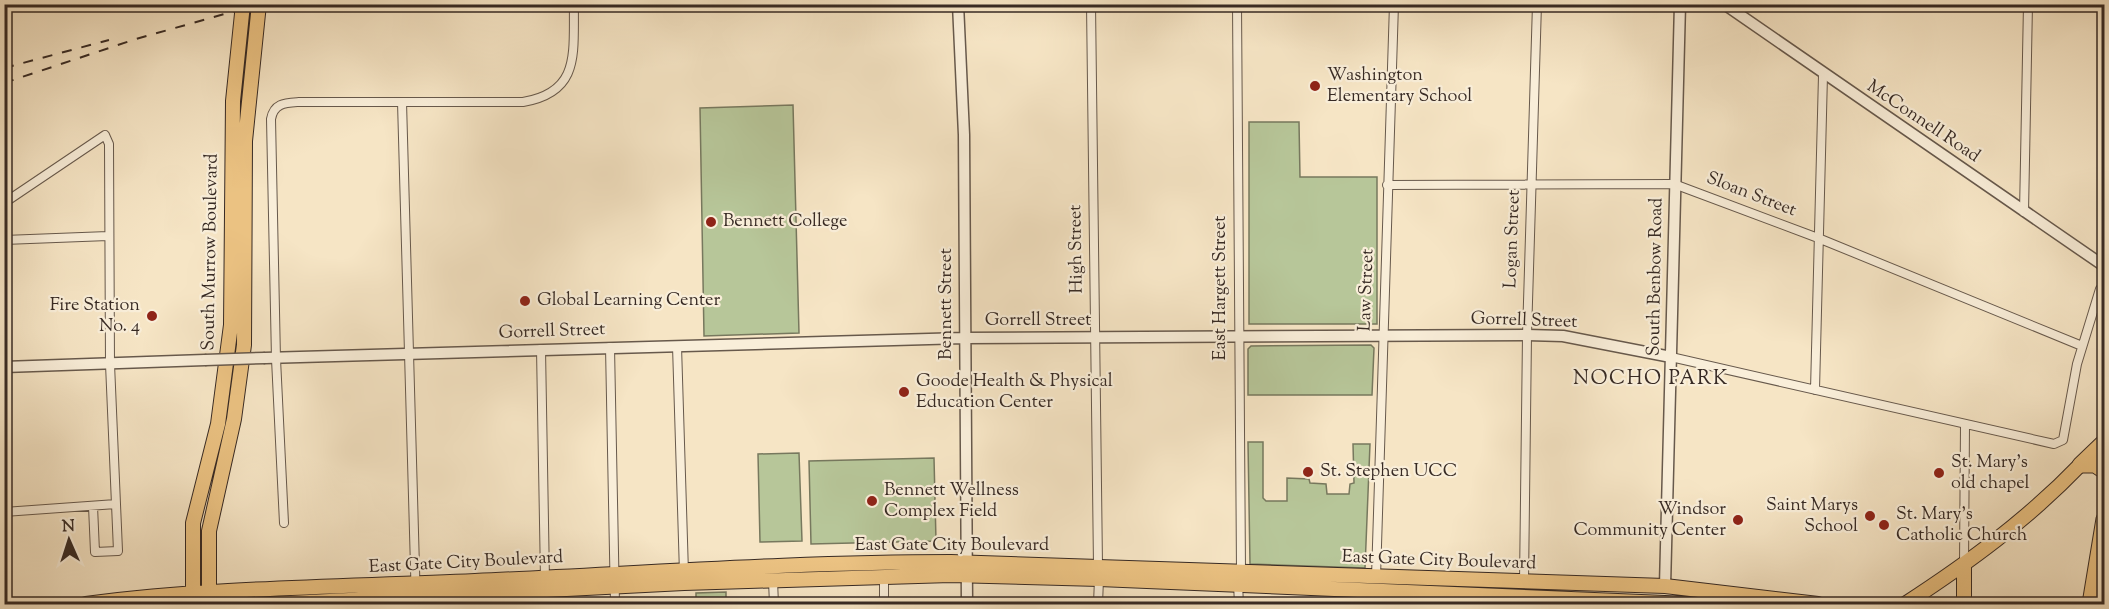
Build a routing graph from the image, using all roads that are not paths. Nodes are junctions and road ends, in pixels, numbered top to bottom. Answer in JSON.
{"nodes":[{"id":1,"x":243,"y":4,"type":"edge"},
{"id":2,"x":259,"y":4,"type":"edge"},
{"id":3,"x":574,"y":4,"type":"edge"},
{"id":4,"x":958,"y":4,"type":"edge"},
{"id":5,"x":1091,"y":4,"type":"edge"},
{"id":6,"x":1237,"y":4,"type":"edge"},
{"id":7,"x":1394,"y":4,"type":"edge"},
{"id":8,"x":1537,"y":4,"type":"edge"},
{"id":9,"x":1680,"y":4,"type":"edge"},
{"id":10,"x":1724,"y":4,"type":"edge"},
{"id":11,"x":2028,"y":4,"type":"edge"},
{"id":12,"x":1823,"y":75,"type":"junction"},
{"id":13,"x":402,"y":102,"type":"junction"},
{"id":14,"x":1531,"y":184,"type":"junction"},
{"id":15,"x":1674,"y":184,"type":"junction"},
{"id":16,"x":1387,"y":185,"type":"junction"},
{"id":17,"x":4,"y":203,"type":"edge"},
{"id":18,"x":2024,"y":212,"type":"junction"},
{"id":19,"x":108,"y":236,"type":"junction"},
{"id":20,"x":1818,"y":238,"type":"junction"},
{"id":21,"x":4,"y":240,"type":"edge"},
{"id":22,"x":2104,"y":266,"type":"edge"},
{"id":23,"x":2100,"y":289,"type":"dead end"},
{"id":24,"x":1383,"y":335,"type":"junction"},
{"id":25,"x":1527,"y":335,"type":"junction"},
{"id":26,"x":1237,"y":336,"type":"junction"},
{"id":27,"x":964,"y":338,"type":"junction"},
{"id":28,"x":1095,"y":338,"type":"junction"},
{"id":29,"x":677,"y":346,"type":"junction"},
{"id":30,"x":2082,"y":346,"type":"junction"},
{"id":31,"x":610,"y":347,"type":"junction"},
{"id":32,"x":542,"y":349,"type":"junction"},
{"id":33,"x":410,"y":354,"type":"junction"},
{"id":34,"x":1671,"y":357,"type":"junction"},
{"id":35,"x":271,"y":358,"type":"junction"},
{"id":36,"x":110,"y":364,"type":"junction"},
{"id":37,"x":4,"y":367,"type":"edge"},
{"id":38,"x":1815,"y":390,"type":"junction"},
{"id":39,"x":1965,"y":424,"type":"junction"},
{"id":40,"x":2104,"y":442,"type":"edge"},
{"id":41,"x":2080,"y":465,"type":"junction"},
{"id":42,"x":2104,"y":471,"type":"edge"},
{"id":43,"x":116,"y":504,"type":"junction"},
{"id":44,"x":93,"y":506,"type":"junction"},
{"id":45,"x":4,"y":512,"type":"edge"},
{"id":46,"x":2104,"y":519,"type":"edge"},
{"id":47,"x":284,"y":523,"type":"dead end"},
{"id":48,"x":1964,"y":566,"type":"junction"},
{"id":49,"x":966,"y":569,"type":"junction"},
{"id":50,"x":1098,"y":572,"type":"junction"},
{"id":51,"x":684,"y":577,"type":"junction"},
{"id":52,"x":1376,"y":577,"type":"junction"},
{"id":53,"x":1240,"y":578,"type":"junction"},
{"id":54,"x":884,"y":579,"type":"junction"},
{"id":55,"x":614,"y":580,"type":"junction"},
{"id":56,"x":773,"y":581,"type":"junction"},
{"id":57,"x":545,"y":584,"type":"junction"},
{"id":58,"x":1665,"y":586,"type":"junction"},
{"id":59,"x":2104,"y":592,"type":"edge"},
{"id":60,"x":1524,"y":594,"type":"edge"},
{"id":61,"x":416,"y":595,"type":"edge"},
{"id":62,"x":208,"y":599,"type":"edge"},
{"id":63,"x":193,"y":600,"type":"edge"},
{"id":64,"x":86,"y":604,"type":"edge"},
{"id":65,"x":271,"y":604,"type":"edge"},
{"id":66,"x":289,"y":604,"type":"edge"},
{"id":67,"x":615,"y":604,"type":"edge"},
{"id":68,"x":774,"y":604,"type":"edge"},
{"id":69,"x":884,"y":604,"type":"edge"},
{"id":70,"x":967,"y":604,"type":"edge"},
{"id":71,"x":1098,"y":604,"type":"edge"},
{"id":72,"x":1239,"y":604,"type":"edge"},
{"id":73,"x":1688,"y":604,"type":"edge"},
{"id":74,"x":1818,"y":604,"type":"edge"},
{"id":75,"x":1905,"y":604,"type":"edge"},
{"id":76,"x":1964,"y":604,"type":"edge"},
{"id":77,"x":2090,"y":604,"type":"edge"},
{"id":78,"x":2103,"y":604,"type":"edge"}],
"edges":[{"from":1,"to":63,"type":"main road","name":"South Murrow Boulevard"},
{"from":2,"to":62,"type":"main road","name":"South Murrow Boulevard"},
{"from":3,"to":13,"type":"street"},
{"from":4,"to":27,"type":"street","name":"Bennett Street"},
{"from":5,"to":28,"type":"street","name":"High Street"},
{"from":6,"to":26,"type":"street","name":"East Hargett Street"},
{"from":7,"to":16,"type":"street","name":"Law Street"},
{"from":8,"to":14,"type":"street","name":"Logan Street"},
{"from":9,"to":15,"type":"street","name":"South Benbow Road"},
{"from":10,"to":12,"type":"street","name":"McConnell Road"},
{"from":11,"to":18,"type":"street"},
{"from":12,"to":18,"type":"street","name":"McConnell Road"},
{"from":12,"to":20,"type":"street"},
{"from":13,"to":33,"type":"street"},
{"from":13,"to":35,"type":"street"},
{"from":14,"to":15,"type":"street","name":"Sloan Street"},
{"from":14,"to":16,"type":"street","name":"Sloan Street"},
{"from":14,"to":25,"type":"street","name":"Logan Street"},
{"from":15,"to":20,"type":"street","name":"Sloan Street"},
{"from":15,"to":34,"type":"street","name":"South Benbow Road"},
{"from":16,"to":24,"type":"street","name":"Law Street"},
{"from":17,"to":19,"type":"street"},
{"from":18,"to":22,"type":"street","name":"McConnell Road"},
{"from":19,"to":21,"type":"street"},
{"from":19,"to":36,"type":"street"},
{"from":20,"to":30,"type":"street","name":"Sloan Street"},
{"from":20,"to":38,"type":"street"},
{"from":23,"to":30,"type":"street"},
{"from":24,"to":25,"type":"street","name":"Gorrell Street"},
{"from":24,"to":26,"type":"street","name":"Gorrell Street"},
{"from":24,"to":52,"type":"street","name":"Law Street"},
{"from":25,"to":34,"type":"street","name":"Gorrell Street"},
{"from":25,"to":60,"type":"street","name":"Logan Street"},
{"from":26,"to":28,"type":"street","name":"Gorrell Street"},
{"from":26,"to":53,"type":"street","name":"East Hargett Street"},
{"from":27,"to":28,"type":"street","name":"Gorrell Street"},
{"from":27,"to":29,"type":"street","name":"Gorrell Street"},
{"from":27,"to":49,"type":"street","name":"Bennett Street"},
{"from":28,"to":50,"type":"street","name":"High Street"},
{"from":29,"to":31,"type":"street","name":"Gorrell Street"},
{"from":29,"to":51,"type":"street"},
{"from":30,"to":39,"type":"street","name":"Gorrell Street"},
{"from":31,"to":32,"type":"street","name":"Gorrell Street"},
{"from":31,"to":55,"type":"street"},
{"from":32,"to":33,"type":"street","name":"Gorrell Street"},
{"from":32,"to":57,"type":"street"},
{"from":33,"to":35,"type":"street","name":"Gorrell Street"},
{"from":33,"to":61,"type":"street"},
{"from":34,"to":38,"type":"street","name":"Gorrell Street"},
{"from":34,"to":58,"type":"street","name":"South Benbow Road"},
{"from":35,"to":36,"type":"street","name":"Gorrell Street","bridge":true},
{"from":35,"to":47,"type":"street"},
{"from":36,"to":37,"type":"street","name":"Gorrell Street"},
{"from":36,"to":43,"type":"street"},
{"from":38,"to":39,"type":"street","name":"Gorrell Street"},
{"from":39,"to":48,"type":"street"},
{"from":40,"to":41,"type":"highway"},
{"from":41,"to":42,"type":"highway"},
{"from":41,"to":48,"type":"main road"},
{"from":43,"to":44,"type":"street"},
{"from":43,"to":44,"type":"street"},
{"from":44,"to":45,"type":"street"},
{"from":46,"to":77,"type":"highway"},
{"from":48,"to":75,"type":"main road"},
{"from":48,"to":76,"type":"main road"},
{"from":49,"to":50,"type":"main road","name":"East Gate City Boulevard"},
{"from":49,"to":51,"type":"main road","name":"East Gate City Boulevard"},
{"from":49,"to":54,"type":"main road","name":"East Gate City Boulevard"},
{"from":49,"to":70,"type":"street","name":"Bennett Street"},
{"from":50,"to":53,"type":"main road","name":"East Gate City Boulevard"},
{"from":50,"to":71,"type":"street","name":"High Street"},
{"from":51,"to":55,"type":"main road","name":"East Gate City Boulevard"},
{"from":51,"to":56,"type":"main road","name":"East Gate City Boulevard"},
{"from":52,"to":53,"type":"main road","name":"East Gate City Boulevard"},
{"from":52,"to":60,"type":"main road","name":"East Gate City Boulevard"},
{"from":53,"to":60,"type":"main road","name":"East Gate City Boulevard"},
{"from":53,"to":72,"type":"street","name":"East Hargett Street"},
{"from":54,"to":56,"type":"main road","name":"East Gate City Boulevard"},
{"from":54,"to":69,"type":"street"},
{"from":55,"to":57,"type":"main road","name":"East Gate City Boulevard"},
{"from":55,"to":67,"type":"street"},
{"from":56,"to":68,"type":"street"},
{"from":57,"to":61,"type":"main road","name":"East Gate City Boulevard"},
{"from":58,"to":60,"type":"main road","name":"East Gate City Boulevard"},
{"from":58,"to":74,"type":"main road","name":"East Gate City Boulevard"},
{"from":59,"to":78,"type":"highway"},
{"from":60,"to":73,"type":"main road","name":"East Gate City Boulevard"},
{"from":61,"to":62,"type":"main road","name":"East Gate City Boulevard"},
{"from":61,"to":66,"type":"main road","name":"East Gate City Boulevard"},
{"from":62,"to":63,"type":"main road","name":"East Gate City Boulevard"},
{"from":63,"to":64,"type":"main road","name":"East Gate City Boulevard"},
{"from":65,"to":66,"type":"main road","name":"East Gate City Boulevard"}]}
